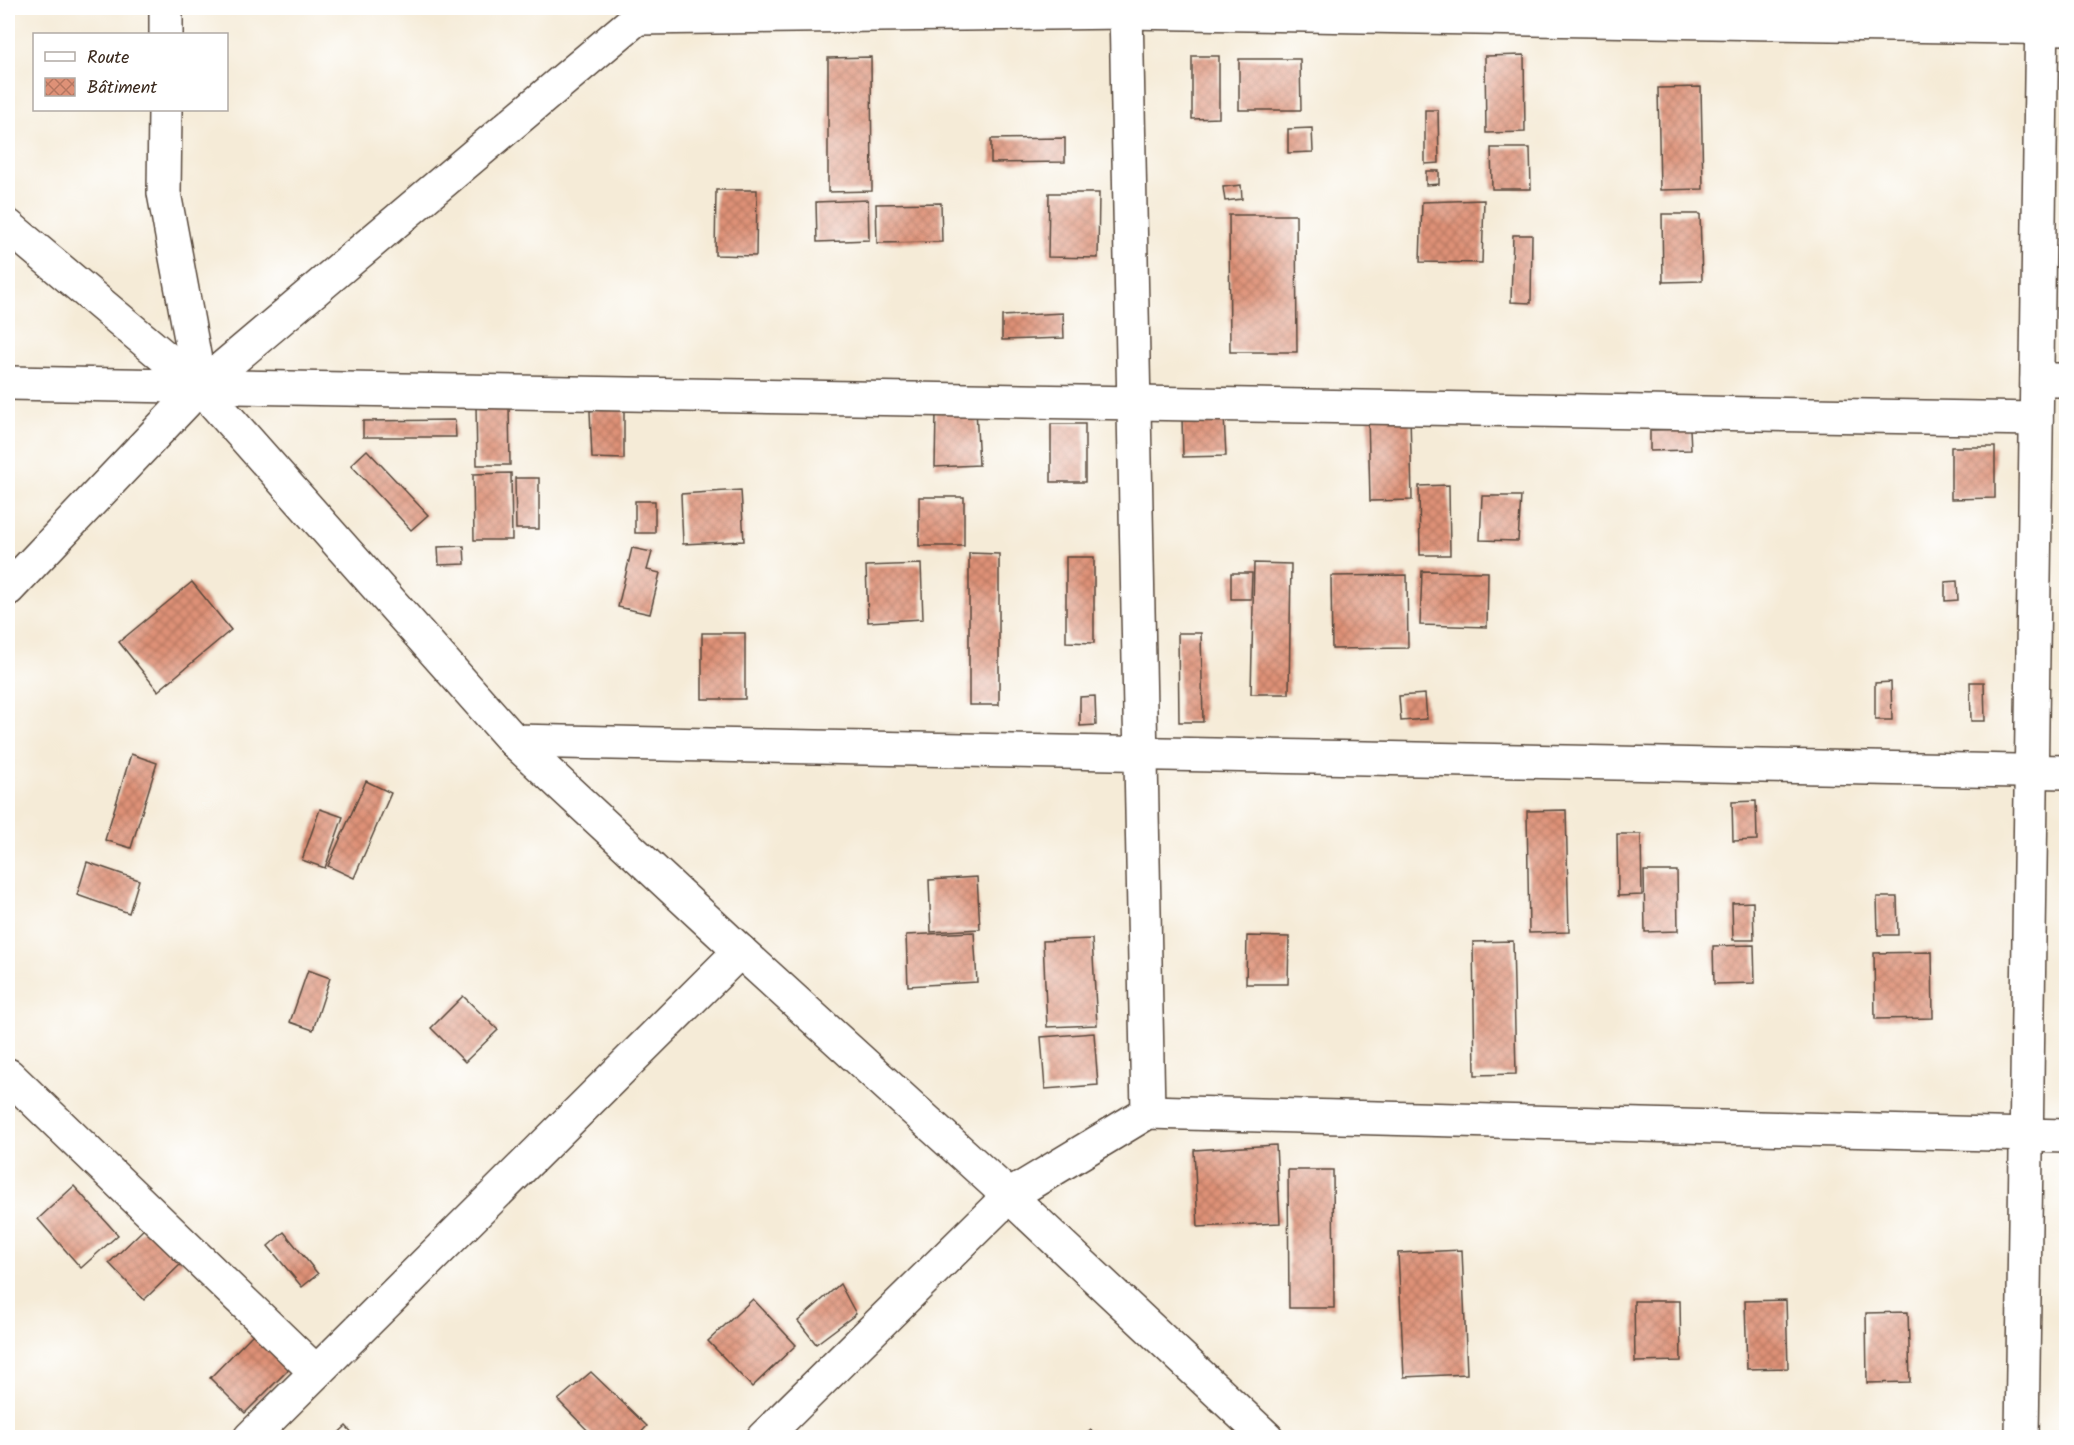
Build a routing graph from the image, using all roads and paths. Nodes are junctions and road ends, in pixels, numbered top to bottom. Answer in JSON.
{"nodes":[{"id":1,"x":166,"y":8,"type":"edge"},
{"id":2,"x":1126,"y":10,"type":"edge"},
{"id":3,"x":642,"y":13,"type":"edge"},
{"id":4,"x":2050,"y":21,"type":"edge"},
{"id":5,"x":166,"y":33,"type":"edge"},
{"id":6,"x":165,"y":111,"type":"edge"},
{"id":7,"x":8,"y":226,"type":"edge"},
{"id":8,"x":2052,"y":380,"type":"edge"},
{"id":9,"x":8,"y":383,"type":"edge"},
{"id":10,"x":200,"y":387,"type":"junction"},
{"id":11,"x":1134,"y":404,"type":"junction"},
{"id":12,"x":2036,"y":419,"type":"junction"},
{"id":13,"x":8,"y":590,"type":"edge"},
{"id":14,"x":514,"y":741,"type":"junction"},
{"id":15,"x":1141,"y":754,"type":"junction"},
{"id":16,"x":2032,"y":772,"type":"junction"},
{"id":17,"x":2067,"y":772,"type":"edge"},
{"id":18,"x":740,"y":951,"type":"junction"},
{"id":19,"x":8,"y":1075,"type":"edge"},
{"id":20,"x":1148,"y":1112,"type":"junction"},
{"id":21,"x":2026,"y":1134,"type":"junction"},
{"id":22,"x":2067,"y":1136,"type":"edge"},
{"id":23,"x":1009,"y":1196,"type":"junction"},
{"id":24,"x":316,"y":1372,"type":"junction"},
{"id":25,"x":250,"y":1437,"type":"edge"},
{"id":26,"x":763,"y":1437,"type":"edge"},
{"id":27,"x":1267,"y":1437,"type":"edge"},
{"id":28,"x":2022,"y":1437,"type":"edge"}],
"edges":[{"from":1,"to":5,"type":"street"},
{"from":2,"to":3,"type":"street"},
{"from":2,"to":4,"type":"street"},
{"from":2,"to":11,"type":"street"},
{"from":3,"to":10,"type":"street"},
{"from":4,"to":8,"type":"street"},
{"from":6,"to":10,"type":"street"},
{"from":7,"to":10,"type":"street"},
{"from":8,"to":12,"type":"street"},
{"from":9,"to":10,"type":"street"},
{"from":10,"to":11,"type":"street"},
{"from":10,"to":13,"type":"street"},
{"from":10,"to":14,"type":"street"},
{"from":11,"to":12,"type":"street"},
{"from":11,"to":15,"type":"street"},
{"from":12,"to":16,"type":"street"},
{"from":14,"to":15,"type":"street"},
{"from":14,"to":18,"type":"street"},
{"from":15,"to":16,"type":"street"},
{"from":15,"to":20,"type":"street"},
{"from":16,"to":17,"type":"street"},
{"from":16,"to":21,"type":"street"},
{"from":18,"to":23,"type":"street"},
{"from":18,"to":24,"type":"street"},
{"from":19,"to":24,"type":"street"},
{"from":20,"to":21,"type":"street"},
{"from":20,"to":23,"type":"street"},
{"from":21,"to":22,"type":"street"},
{"from":21,"to":28,"type":"street"},
{"from":23,"to":26,"type":"street"},
{"from":23,"to":27,"type":"street"},
{"from":24,"to":25,"type":"street"}]}
